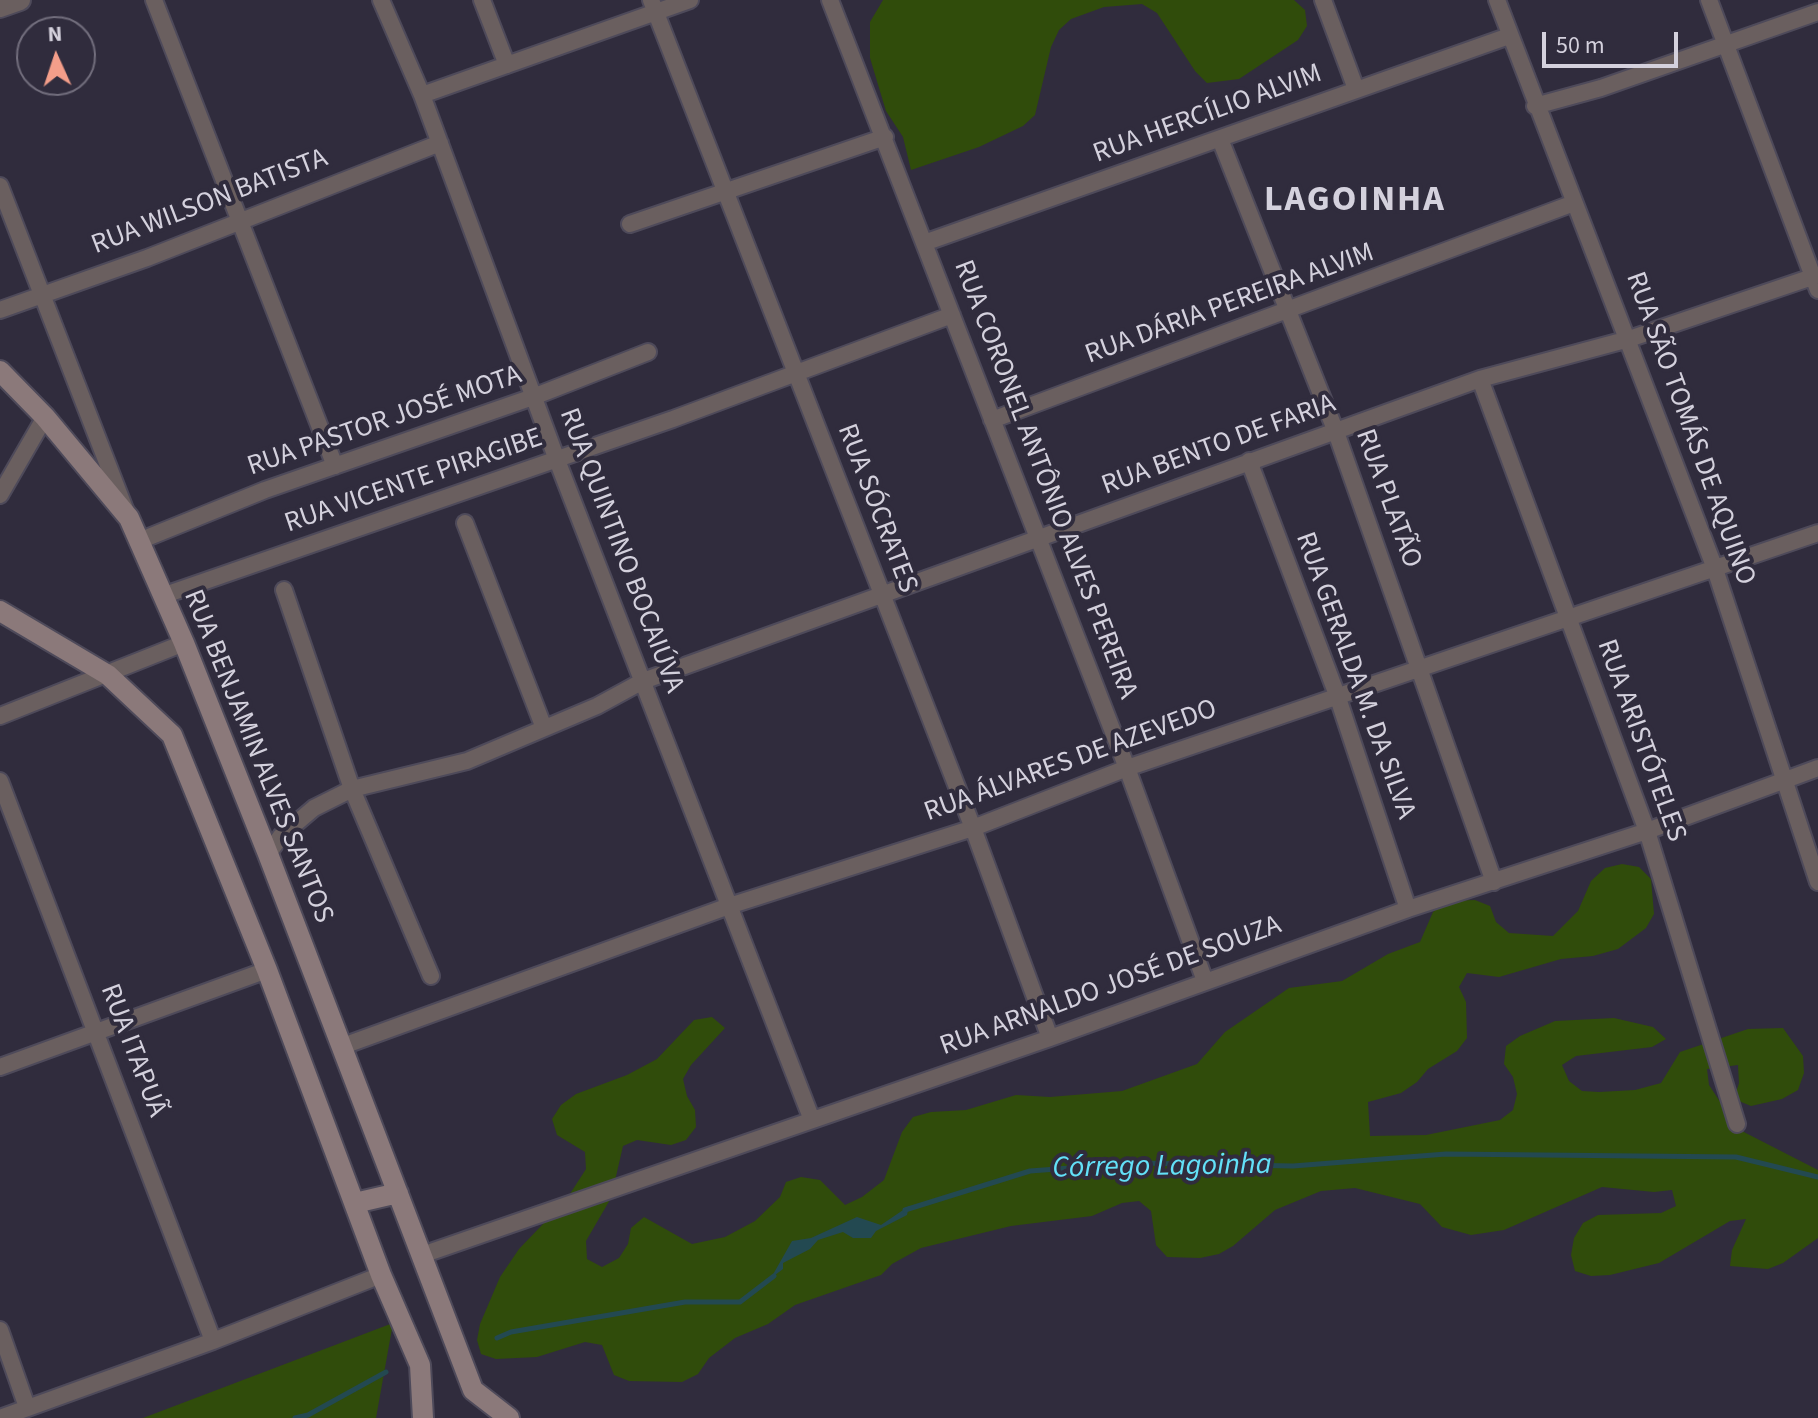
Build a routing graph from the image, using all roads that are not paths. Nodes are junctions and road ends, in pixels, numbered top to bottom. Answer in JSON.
{"nodes":[{"id":1,"x":20,"y":0,"type":"edge"},
{"id":2,"x":154,"y":0,"type":"edge"},
{"id":3,"x":381,"y":0,"type":"edge"},
{"id":4,"x":482,"y":0,"type":"edge"},
{"id":5,"x":690,"y":0,"type":"edge"},
{"id":6,"x":830,"y":0,"type":"edge"},
{"id":7,"x":1323,"y":0,"type":"edge"},
{"id":8,"x":1497,"y":0,"type":"edge"},
{"id":9,"x":1709,"y":0,"type":"edge"},
{"id":10,"x":653,"y":6,"type":"edge"},
{"id":11,"x":0,"y":7,"type":"edge"},
{"id":12,"x":1818,"y":12,"type":"edge"},
{"id":13,"x":1509,"y":36,"type":"junction"},
{"id":14,"x":1725,"y":45,"type":"junction"},
{"id":15,"x":507,"y":65,"type":"junction"},
{"id":16,"x":1356,"y":89,"type":"junction"},
{"id":17,"x":422,"y":95,"type":"junction"},
{"id":18,"x":1535,"y":106,"type":"junction"},
{"id":19,"x":885,"y":137,"type":"junction"},
{"id":20,"x":1220,"y":139,"type":"junction"},
{"id":21,"x":440,"y":143,"type":"junction"},
{"id":22,"x":0,"y":186,"type":"edge"},
{"id":23,"x":726,"y":190,"type":"junction"},
{"id":24,"x":1574,"y":203,"type":"junction"},
{"id":25,"x":240,"y":222,"type":"junction"},
{"id":26,"x":630,"y":224,"type":"dead end"},
{"id":27,"x":924,"y":243,"type":"junction"},
{"id":28,"x":1816,"y":280,"type":"edge"},
{"id":29,"x":44,"y":294,"type":"junction"},
{"id":30,"x":0,"y":310,"type":"edge"},
{"id":31,"x":1286,"y":313,"type":"junction"},
{"id":32,"x":952,"y":315,"type":"junction"},
{"id":33,"x":1629,"y":339,"type":"junction"},
{"id":34,"x":648,"y":352,"type":"dead end"},
{"id":35,"x":0,"y":371,"type":"edge"},
{"id":36,"x":797,"y":374,"type":"junction"},
{"id":37,"x":1480,"y":379,"type":"junction"},
{"id":38,"x":533,"y":397,"type":"junction"},
{"id":39,"x":45,"y":417,"type":"junction"},
{"id":40,"x":992,"y":420,"type":"junction"},
{"id":41,"x":1336,"y":432,"type":"junction"},
{"id":42,"x":557,"y":460,"type":"junction"},
{"id":43,"x":1249,"y":461,"type":"junction"},
{"id":44,"x":335,"y":466,"type":"junction"},
{"id":45,"x":0,"y":495,"type":"edge"},
{"id":46,"x":129,"y":518,"type":"junction"},
{"id":47,"x":465,"y":523,"type":"dead end"},
{"id":48,"x":1818,"y":533,"type":"edge"},
{"id":49,"x":1040,"y":539,"type":"junction"},
{"id":50,"x":139,"y":541,"type":"junction"},
{"id":51,"x":1714,"y":566,"type":"junction"},
{"id":52,"x":284,"y":590,"type":"dead end"},
{"id":53,"x":162,"y":596,"type":"junction"},
{"id":54,"x":882,"y":597,"type":"junction"},
{"id":55,"x":0,"y":611,"type":"edge"},
{"id":56,"x":1568,"y":618,"type":"junction"},
{"id":57,"x":184,"y":643,"type":"junction"},
{"id":58,"x":1421,"y":669,"type":"junction"},
{"id":59,"x":108,"y":675,"type":"junction"},
{"id":60,"x":643,"y":681,"type":"junction"},
{"id":61,"x":1337,"y":695,"type":"junction"},
{"id":62,"x":0,"y":716,"type":"edge"},
{"id":63,"x":544,"y":728,"type":"junction"},
{"id":64,"x":1127,"y":768,"type":"junction"},
{"id":65,"x":1818,"y":768,"type":"edge"},
{"id":66,"x":1783,"y":780,"type":"junction"},
{"id":67,"x":0,"y":781,"type":"edge"},
{"id":68,"x":352,"y":789,"type":"junction"},
{"id":69,"x":973,"y":828,"type":"junction"},
{"id":70,"x":1647,"y":831,"type":"junction"},
{"id":71,"x":268,"y":854,"type":"junction"},
{"id":72,"x":1494,"y":882,"type":"junction"},
{"id":73,"x":1818,"y":882,"type":"edge"},
{"id":74,"x":729,"y":906,"type":"junction"},
{"id":75,"x":1408,"y":909,"type":"junction"},
{"id":76,"x":267,"y":970,"type":"junction"},
{"id":77,"x":431,"y":976,"type":"dead end"},
{"id":78,"x":1205,"y":981,"type":"junction"},
{"id":79,"x":97,"y":1032,"type":"junction"},
{"id":80,"x":1050,"y":1038,"type":"junction"},
{"id":81,"x":343,"y":1046,"type":"junction"},
{"id":82,"x":0,"y":1067,"type":"edge"},
{"id":83,"x":812,"y":1120,"type":"junction"},
{"id":84,"x":1737,"y":1124,"type":"dead end"},
{"id":85,"x":398,"y":1193,"type":"junction"},
{"id":86,"x":355,"y":1203,"type":"junction"},
{"id":87,"x":422,"y":1255,"type":"junction"},
{"id":88,"x":381,"y":1275,"type":"junction"},
{"id":89,"x":0,"y":1330,"type":"edge"},
{"id":90,"x":213,"y":1341,"type":"junction"},
{"id":91,"x":423,"y":1398,"type":"edge"},
{"id":92,"x":27,"y":1407,"type":"junction"},
{"id":93,"x":0,"y":1418,"type":"edge"},
{"id":94,"x":509,"y":1418,"type":"edge"}],
"edges":[{"from":1,"to":11,"type":"street"},
{"from":2,"to":25,"type":"street"},
{"from":3,"to":17,"type":"street","name":"RUA QUINTINO BOCAIÚVA"},
{"from":4,"to":15,"type":"street"},
{"from":5,"to":10,"type":"street"},
{"from":6,"to":19,"type":"street","name":"RUA CORONEL ANTÔNIO ALVES PEREIRA"},
{"from":7,"to":16,"type":"street"},
{"from":8,"to":13,"type":"street","name":"RUA SÃO TOMÁS DE AQUINO"},
{"from":9,"to":14,"type":"street"},
{"from":10,"to":15,"type":"street"},
{"from":10,"to":23,"type":"street","name":"RUA SÓCRATES"},
{"from":12,"to":14,"type":"street"},
{"from":13,"to":16,"type":"street","name":"RUA HERCÍLIO ALVIM"},
{"from":13,"to":18,"type":"street","name":"RUA SÃO TOMÁS DE AQUINO"},
{"from":14,"to":18,"type":"street"},
{"from":14,"to":28,"type":"street"},
{"from":15,"to":17,"type":"street"},
{"from":16,"to":20,"type":"street","name":"RUA HERCÍLIO ALVIM"},
{"from":17,"to":21,"type":"street","name":"RUA QUINTINO BOCAIÚVA"},
{"from":18,"to":24,"type":"street","name":"RUA SÃO TOMÁS DE AQUINO"},
{"from":19,"to":23,"type":"street"},
{"from":19,"to":27,"type":"street","name":"RUA CORONEL ANTÔNIO ALVES PEREIRA"},
{"from":20,"to":27,"type":"street","name":"RUA HERCÍLIO ALVIM"},
{"from":20,"to":31,"type":"street","name":"RUA PLATÃO"},
{"from":21,"to":25,"type":"street","name":"RUA WILSON BATISTA"},
{"from":21,"to":38,"type":"street","name":"RUA QUINTINO BOCAIÚVA"},
{"from":22,"to":29,"type":"street","name":"RUA BENJAMIN ALVES SANTOS"},
{"from":23,"to":26,"type":"street"},
{"from":23,"to":36,"type":"street","name":"RUA SÓCRATES"},
{"from":24,"to":31,"type":"street","name":"RUA DÁRIA PEREIRA ALVIM"},
{"from":24,"to":33,"type":"street","name":"RUA SÃO TOMÁS DE AQUINO"},
{"from":25,"to":29,"type":"street","name":"RUA WILSON BATISTA"},
{"from":25,"to":44,"type":"street"},
{"from":27,"to":32,"type":"street","name":"RUA CORONEL ANTÔNIO ALVES PEREIRA"},
{"from":28,"to":33,"type":"street","name":"RUA BENTO DE FARIA"},
{"from":29,"to":30,"type":"street","name":"RUA WILSON BATISTA"},
{"from":29,"to":46,"type":"street","name":"RUA BENJAMIN ALVES SANTOS"},
{"from":31,"to":40,"type":"street","name":"RUA DÁRIA PEREIRA ALVIM"},
{"from":31,"to":41,"type":"street","name":"RUA PLATÃO"},
{"from":32,"to":36,"type":"street","name":"RUA VICENTE PIRAGIBE"},
{"from":32,"to":40,"type":"street","name":"RUA CORONEL ANTÔNIO ALVES PEREIRA"},
{"from":33,"to":37,"type":"street","name":"RUA BENTO DE FARIA"},
{"from":33,"to":51,"type":"street","name":"RUA SÃO TOMÁS DE AQUINO"},
{"from":34,"to":38,"type":"street","name":"RUA PASTOR JOSÉ MOTA"},
{"from":35,"to":39,"type":"main road"},
{"from":36,"to":42,"type":"street","name":"RUA VICENTE PIRAGIBE"},
{"from":36,"to":54,"type":"street","name":"RUA SÓCRATES"},
{"from":37,"to":41,"type":"street","name":"RUA BENTO DE FARIA"},
{"from":37,"to":56,"type":"street","name":"RUA ARISTÓTELES"},
{"from":38,"to":42,"type":"street","name":"RUA QUINTINO BOCAIÚVA"},
{"from":38,"to":44,"type":"street","name":"RUA PASTOR JOSÉ MOTA"},
{"from":39,"to":45,"type":"street"},
{"from":39,"to":46,"type":"main road"},
{"from":40,"to":49,"type":"street","name":"RUA CORONEL ANTÔNIO ALVES PEREIRA"},
{"from":41,"to":43,"type":"street","name":"RUA BENTO DE FARIA"},
{"from":41,"to":58,"type":"street","name":"RUA PLATÃO"},
{"from":42,"to":53,"type":"street","name":"RUA VICENTE PIRAGIBE"},
{"from":42,"to":60,"type":"street","name":"RUA QUINTINO BOCAIÚVA"},
{"from":43,"to":49,"type":"street","name":"RUA BENTO DE FARIA"},
{"from":43,"to":61,"type":"street","name":"RUA GERALDA M. DA SILVA"},
{"from":44,"to":50,"type":"street","name":"RUA PASTOR JOSÉ MOTA"},
{"from":46,"to":50,"type":"main road","name":"RUA BENJAMIN ALVES SANTOS"},
{"from":47,"to":63,"type":"street"},
{"from":48,"to":51,"type":"street","name":"RUA ÁLVARES DE AZEVEDO"},
{"from":49,"to":54,"type":"street","name":"RUA BENTO DE FARIA"},
{"from":49,"to":64,"type":"street","name":"RUA CORONEL ANTÔNIO ALVES PEREIRA"},
{"from":50,"to":53,"type":"main road","name":"RUA BENJAMIN ALVES SANTOS"},
{"from":51,"to":56,"type":"street","name":"RUA ÁLVARES DE AZEVEDO"},
{"from":51,"to":66,"type":"street","name":"RUA SÃO TOMÁS DE AQUINO"},
{"from":52,"to":68,"type":"street"},
{"from":53,"to":57,"type":"main road","name":"RUA BENJAMIN ALVES SANTOS"},
{"from":54,"to":60,"type":"street","name":"RUA BENTO DE FARIA"},
{"from":54,"to":69,"type":"street","name":"RUA SÓCRATES"},
{"from":55,"to":59,"type":"main road"},
{"from":56,"to":58,"type":"street","name":"RUA ÁLVARES DE AZEVEDO"},
{"from":56,"to":70,"type":"street","name":"RUA ARISTÓTELES"},
{"from":57,"to":59,"type":"street"},
{"from":57,"to":71,"type":"main road","name":"RUA BENJAMIN ALVES SANTOS"},
{"from":58,"to":61,"type":"street","name":"RUA ÁLVARES DE AZEVEDO"},
{"from":58,"to":72,"type":"street","name":"RUA PLATÃO"},
{"from":59,"to":62,"type":"street"},
{"from":59,"to":76,"type":"main road"},
{"from":60,"to":63,"type":"street","name":"RUA BENTO DE FARIA"},
{"from":60,"to":74,"type":"street","name":"RUA QUINTINO BOCAIÚVA"},
{"from":61,"to":64,"type":"street","name":"RUA ÁLVARES DE AZEVEDO"},
{"from":61,"to":75,"type":"street","name":"RUA GERALDA M. DA SILVA"},
{"from":63,"to":68,"type":"street","name":"RUA BENTO DE FARIA"},
{"from":64,"to":69,"type":"street","name":"RUA ÁLVARES DE AZEVEDO"},
{"from":64,"to":78,"type":"street","name":"RUA CORONEL ANTÔNIO ALVES PEREIRA"},
{"from":65,"to":66,"type":"street","name":"RUA ARNALDO JOSÉ DE SOUZA"},
{"from":66,"to":70,"type":"street","name":"RUA ARNALDO JOSÉ DE SOUZA"},
{"from":66,"to":73,"type":"street","name":"RUA SÃO TOMÁS DE AQUINO"},
{"from":67,"to":79,"type":"street","name":"RUA ITAPUÃ"},
{"from":68,"to":71,"type":"street","name":"RUA BENTO DE FARIA"},
{"from":68,"to":77,"type":"street"},
{"from":69,"to":74,"type":"street","name":"RUA ÁLVARES DE AZEVEDO"},
{"from":69,"to":80,"type":"street","name":"RUA SÓCRATES"},
{"from":70,"to":72,"type":"street","name":"RUA ARNALDO JOSÉ DE SOUZA"},
{"from":70,"to":84,"type":"street","name":"RUA ARISTÓTELES"},
{"from":71,"to":81,"type":"main road","name":"RUA BENJAMIN ALVES SANTOS"},
{"from":72,"to":75,"type":"street","name":"RUA ARNALDO JOSÉ DE SOUZA"},
{"from":74,"to":81,"type":"street","name":"RUA ÁLVARES DE AZEVEDO"},
{"from":74,"to":83,"type":"street","name":"RUA QUINTINO BOCAIÚVA"},
{"from":75,"to":78,"type":"street","name":"RUA ARNALDO JOSÉ DE SOUZA"},
{"from":76,"to":79,"type":"street"},
{"from":76,"to":86,"type":"main road"},
{"from":78,"to":80,"type":"street","name":"RUA ARNALDO JOSÉ DE SOUZA"},
{"from":79,"to":82,"type":"street"},
{"from":79,"to":90,"type":"street","name":"RUA ITAPUÃ"},
{"from":80,"to":83,"type":"street","name":"RUA ARNALDO JOSÉ DE SOUZA"},
{"from":81,"to":85,"type":"main road","name":"RUA BENJAMIN ALVES SANTOS"},
{"from":83,"to":87,"type":"street","name":"RUA ARNALDO JOSÉ DE SOUZA"},
{"from":85,"to":86,"type":"main road"},
{"from":85,"to":87,"type":"main road","name":"RUA BENJAMIN ALVES SANTOS"},
{"from":86,"to":88,"type":"main road"},
{"from":87,"to":94,"type":"main road","name":"RUA BENJAMIN ALVES SANTOS"},
{"from":88,"to":90,"type":"street"},
{"from":88,"to":91,"type":"main road"},
{"from":89,"to":92,"type":"street"},
{"from":90,"to":92,"type":"street"},
{"from":92,"to":93,"type":"street"}]}
